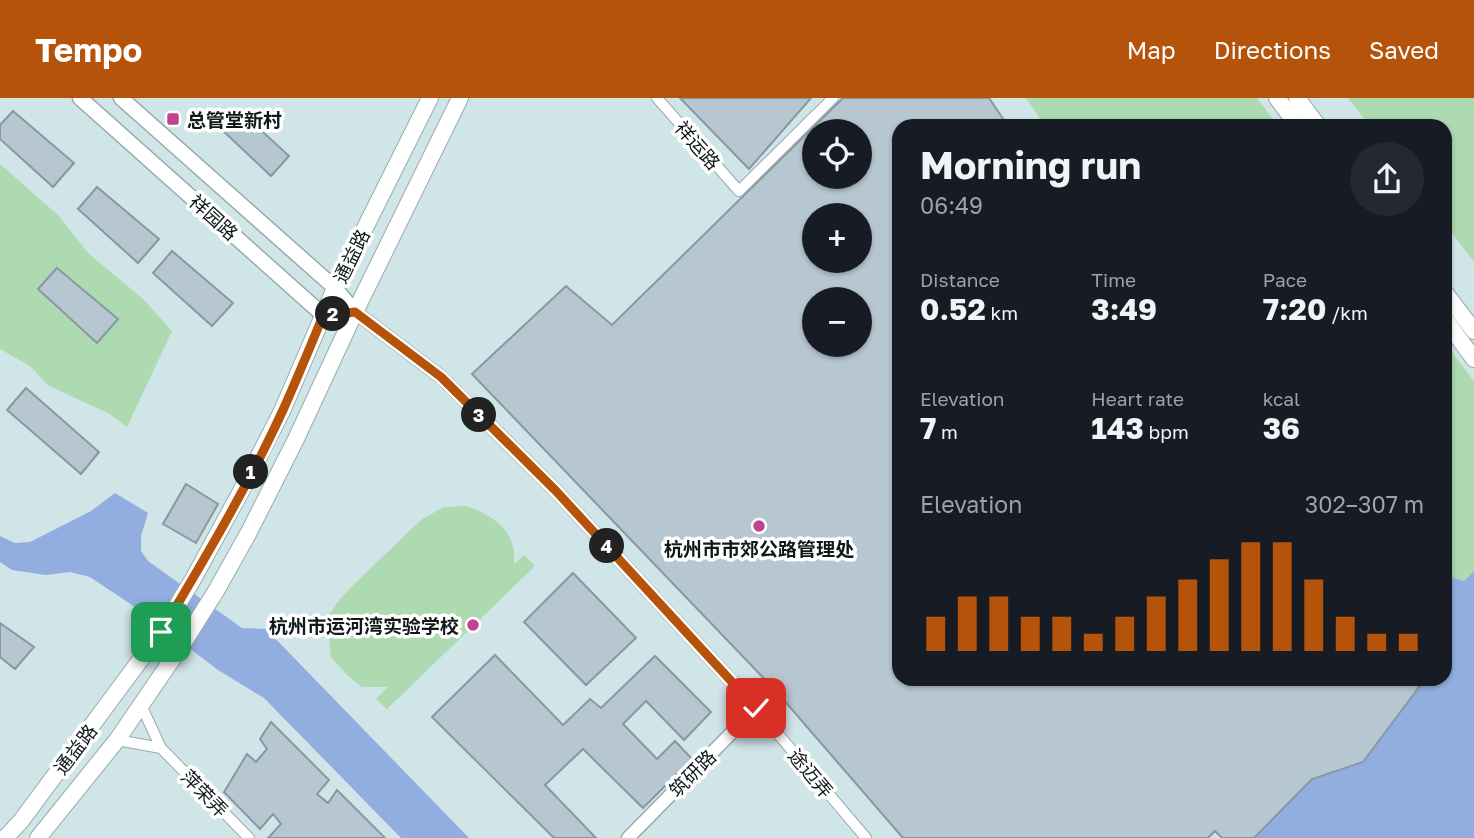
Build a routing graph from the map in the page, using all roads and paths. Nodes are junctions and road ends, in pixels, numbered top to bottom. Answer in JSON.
{"nodes":[{"id":1,"x":80,"y":98,"type":"edge"},
{"id":2,"x":121,"y":98,"type":"edge"},
{"id":3,"x":430,"y":98,"type":"edge"},
{"id":4,"x":460,"y":98,"type":"edge"},
{"id":5,"x":657,"y":98,"type":"edge"},
{"id":6,"x":833,"y":98,"type":"edge"},
{"id":7,"x":1277,"y":98,"type":"edge"},
{"id":8,"x":1297,"y":98,"type":"edge"},
{"id":9,"x":1293,"y":119,"type":"edge"},
{"id":10,"x":1313,"y":119,"type":"edge"},
{"id":11,"x":335,"y":288,"type":"junction"},
{"id":12,"x":1452,"y":302,"type":"edge"},
{"id":13,"x":355,"y":312,"type":"junction"},
{"id":14,"x":323,"y":316,"type":"junction"},
{"id":15,"x":1452,"y":329,"type":"edge"},
{"id":16,"x":1474,"y":331,"type":"edge"},
{"id":17,"x":1474,"y":359,"type":"edge"},
{"id":18,"x":141,"y":705,"type":"junction"},
{"id":19,"x":756,"y":708,"type":"junction"},
{"id":20,"x":117,"y":740,"type":"junction"},
{"id":21,"x":161,"y":747,"type":"junction"},
{"id":22,"x":5,"y":837,"type":"edge"},
{"id":23,"x":38,"y":838,"type":"edge"},
{"id":24,"x":249,"y":838,"type":"edge"},
{"id":25,"x":628,"y":838,"type":"edge"},
{"id":26,"x":866,"y":838,"type":"edge"}],
"edges":[{"from":1,"to":14,"type":"main road","name":"祥园路"},
{"from":2,"to":11,"type":"main road","name":"祥园路"},
{"from":3,"to":11,"type":"main road","name":"通益路"},
{"from":4,"to":13,"type":"main road","name":"通益路"},
{"from":5,"to":6,"type":"street","name":"祥运路"},
{"from":7,"to":9,"type":"main road"},
{"from":8,"to":10,"type":"main road"},
{"from":11,"to":13,"type":"main road","name":"祥园路"},
{"from":11,"to":14,"type":"main road","name":"通益路"},
{"from":12,"to":16,"type":"main road"},
{"from":13,"to":14,"type":"main road"},
{"from":13,"to":18,"type":"main road","name":"通益路"},
{"from":13,"to":19,"type":"street","name":"祥园路"},
{"from":14,"to":22,"type":"main road","name":"通益路"},
{"from":15,"to":17,"type":"main road"},
{"from":18,"to":20,"type":"main road","name":"通益路"},
{"from":18,"to":21,"type":"street","name":"萍荣弄"},
{"from":19,"to":25,"type":"street","name":"筑研路"},
{"from":19,"to":26,"type":"street","name":"途迈弄"},
{"from":20,"to":21,"type":"street"},
{"from":20,"to":23,"type":"main road","name":"通益路"},
{"from":21,"to":24,"type":"street","name":"萍荣弄"}]}
